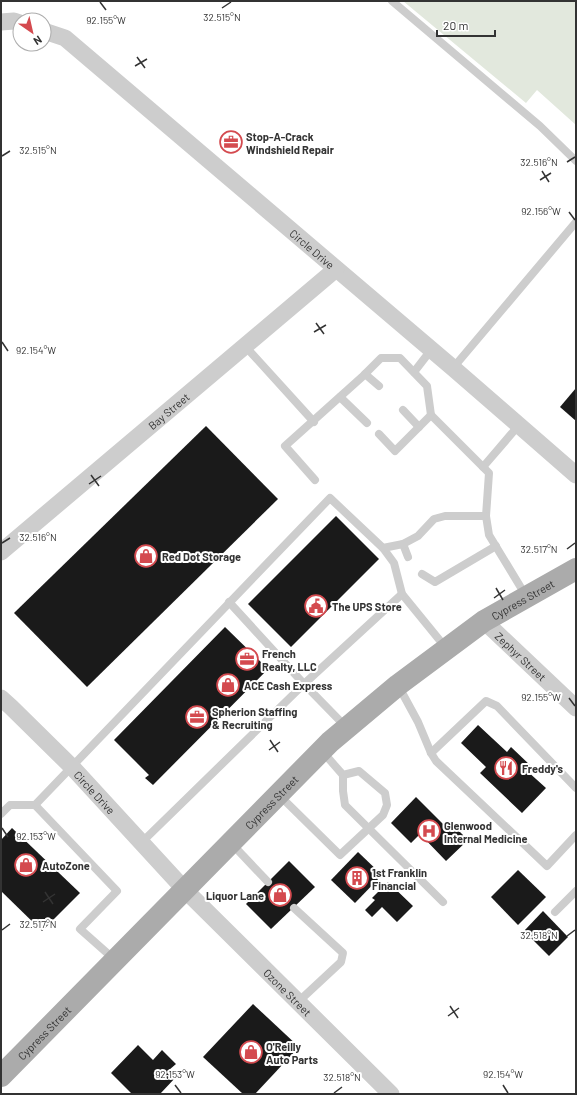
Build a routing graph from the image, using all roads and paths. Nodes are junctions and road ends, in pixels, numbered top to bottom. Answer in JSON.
{"nodes":[{"id":1,"x":392,"y":1,"type":"edge"},
{"id":2,"x":12,"y":21,"type":"edge"},
{"id":3,"x":1,"y":22,"type":"edge"},
{"id":4,"x":52,"y":34,"type":"edge"},
{"id":5,"x":576,"y":161,"type":"edge"},
{"id":6,"x":576,"y":222,"type":"edge"},
{"id":7,"x":336,"y":269,"type":"junction"},
{"id":8,"x":245,"y":346,"type":"junction"},
{"id":9,"x":431,"y":350,"type":"junction"},
{"id":10,"x":453,"y":368,"type":"junction"},
{"id":11,"x":414,"y":372,"type":"junction"},
{"id":12,"x":365,"y":374,"type":"junction"},
{"id":13,"x":379,"y":386,"type":"dead end"},
{"id":14,"x":340,"y":397,"type":"junction"},
{"id":15,"x":403,"y":410,"type":"dead end"},
{"id":16,"x":431,"y":415,"type":"junction"},
{"id":17,"x":314,"y":422,"type":"junction"},
{"id":18,"x":367,"y":423,"type":"dead end"},
{"id":19,"x":519,"y":426,"type":"junction"},
{"id":20,"x":419,"y":427,"type":"junction"},
{"id":21,"x":379,"y":434,"type":"dead end"},
{"id":22,"x":482,"y":466,"type":"junction"},
{"id":23,"x":576,"y":475,"type":"edge"},
{"id":24,"x":315,"y":480,"type":"dead end"},
{"id":25,"x":486,"y":516,"type":"junction"},
{"id":26,"x":403,"y":544,"type":"junction"},
{"id":27,"x":496,"y":546,"type":"junction"},
{"id":28,"x":383,"y":548,"type":"junction"},
{"id":29,"x":1,"y":552,"type":"edge"},
{"id":30,"x":408,"y":557,"type":"dead end"},
{"id":31,"x":576,"y":569,"type":"edge"},
{"id":32,"x":422,"y":574,"type":"dead end"},
{"id":33,"x":402,"y":594,"type":"junction"},
{"id":34,"x":526,"y":597,"type":"junction"},
{"id":35,"x":229,"y":602,"type":"junction"},
{"id":36,"x":484,"y":621,"type":"junction"},
{"id":37,"x":446,"y":648,"type":"junction"},
{"id":38,"x":304,"y":684,"type":"junction"},
{"id":39,"x":398,"y":685,"type":"junction"},
{"id":40,"x":1,"y":698,"type":"edge"},
{"id":41,"x":576,"y":708,"type":"edge"},
{"id":42,"x":347,"y":728,"type":"junction"},
{"id":43,"x":321,"y":751,"type":"junction"},
{"id":44,"x":431,"y":753,"type":"junction"},
{"id":45,"x":72,"y":767,"type":"junction"},
{"id":46,"x":343,"y":775,"type":"junction"},
{"id":47,"x":576,"y":788,"type":"edge"},
{"id":48,"x":279,"y":794,"type":"junction"},
{"id":49,"x":35,"y":805,"type":"junction"},
{"id":50,"x":1,"y":814,"type":"edge"},
{"id":51,"x":368,"y":829,"type":"junction"},
{"id":52,"x":576,"y":835,"type":"edge"},
{"id":53,"x":142,"y":843,"type":"junction"},
{"id":54,"x":231,"y":843,"type":"junction"},
{"id":55,"x":268,"y":882,"type":"dead end"},
{"id":56,"x":185,"y":890,"type":"junction"},
{"id":57,"x":576,"y":891,"type":"edge"},
{"id":58,"x":443,"y":902,"type":"dead end"},
{"id":59,"x":294,"y":908,"type":"dead end"},
{"id":60,"x":555,"y":912,"type":"dead end"},
{"id":61,"x":115,"y":960,"type":"junction"},
{"id":62,"x":298,"y":1002,"type":"junction"},
{"id":63,"x":1,"y":1076,"type":"edge"},
{"id":64,"x":391,"y":1094,"type":"edge"}],
"edges":[{"from":1,"to":5,"type":"lane"},
{"from":2,"to":3,"type":"street"},
{"from":4,"to":7,"type":"street","name":"Circle Drive"},
{"from":6,"to":10,"type":"lane"},
{"from":7,"to":8,"type":"street","name":"Bay Street"},
{"from":7,"to":9,"type":"street","name":"Circle Drive"},
{"from":8,"to":17,"type":"lane"},
{"from":8,"to":29,"type":"street","name":"Bay Street"},
{"from":9,"to":10,"type":"street","name":"Circle Drive"},
{"from":9,"to":11,"type":"lane"},
{"from":10,"to":19,"type":"street","name":"Circle Drive"},
{"from":11,"to":12,"type":"lane"},
{"from":11,"to":16,"type":"lane"},
{"from":12,"to":13,"type":"lane"},
{"from":12,"to":14,"type":"lane"},
{"from":14,"to":17,"type":"lane"},
{"from":14,"to":18,"type":"lane"},
{"from":15,"to":20,"type":"lane"},
{"from":16,"to":20,"type":"lane"},
{"from":16,"to":22,"type":"lane"},
{"from":17,"to":24,"type":"lane"},
{"from":19,"to":22,"type":"lane"},
{"from":19,"to":23,"type":"street","name":"Circle Drive"},
{"from":20,"to":21,"type":"lane"},
{"from":22,"to":25,"type":"lane"},
{"from":25,"to":26,"type":"lane"},
{"from":25,"to":27,"type":"lane"},
{"from":26,"to":28,"type":"lane"},
{"from":26,"to":30,"type":"lane"},
{"from":27,"to":32,"type":"lane"},
{"from":27,"to":34,"type":"lane"},
{"from":28,"to":33,"type":"lane"},
{"from":28,"to":35,"type":"lane"},
{"from":31,"to":34,"type":"main road","name":"Cypress Street"},
{"from":33,"to":37,"type":"lane"},
{"from":33,"to":38,"type":"lane"},
{"from":34,"to":36,"type":"main road","name":"Cypress Street"},
{"from":35,"to":38,"type":"lane"},
{"from":35,"to":45,"type":"lane"},
{"from":36,"to":37,"type":"main road","name":"Cypress Street"},
{"from":36,"to":41,"type":"street","name":"Zephyr Street"},
{"from":37,"to":39,"type":"main road","name":"Cypress Street"},
{"from":38,"to":42,"type":"lane"},
{"from":38,"to":53,"type":"lane"},
{"from":39,"to":42,"type":"main road","name":"Cypress Street"},
{"from":39,"to":44,"type":"lane"},
{"from":40,"to":45,"type":"street","name":"Circle Drive"},
{"from":42,"to":43,"type":"main road","name":"Cypress Street"},
{"from":43,"to":46,"type":"lane"},
{"from":43,"to":48,"type":"main road","name":"Cypress Street"},
{"from":44,"to":47,"type":"lane"},
{"from":44,"to":52,"type":"lane"},
{"from":45,"to":49,"type":"lane"},
{"from":45,"to":53,"type":"street","name":"Circle Drive"},
{"from":46,"to":51,"type":"lane"},
{"from":46,"to":51,"type":"lane"},
{"from":48,"to":51,"type":"lane"},
{"from":48,"to":54,"type":"main road","name":"Cypress Street"},
{"from":49,"to":50,"type":"lane"},
{"from":49,"to":61,"type":"lane"},
{"from":51,"to":58,"type":"lane"},
{"from":53,"to":56,"type":"street","name":"Circle Drive"},
{"from":54,"to":55,"type":"lane"},
{"from":54,"to":56,"type":"main road","name":"Cypress Street"},
{"from":56,"to":61,"type":"main road","name":"Cypress Street"},
{"from":56,"to":62,"type":"street","name":"Ozone Street"},
{"from":57,"to":60,"type":"lane"},
{"from":59,"to":62,"type":"lane"},
{"from":61,"to":63,"type":"main road","name":"Cypress Street"},
{"from":62,"to":64,"type":"street","name":"Ozone Street"}]}
